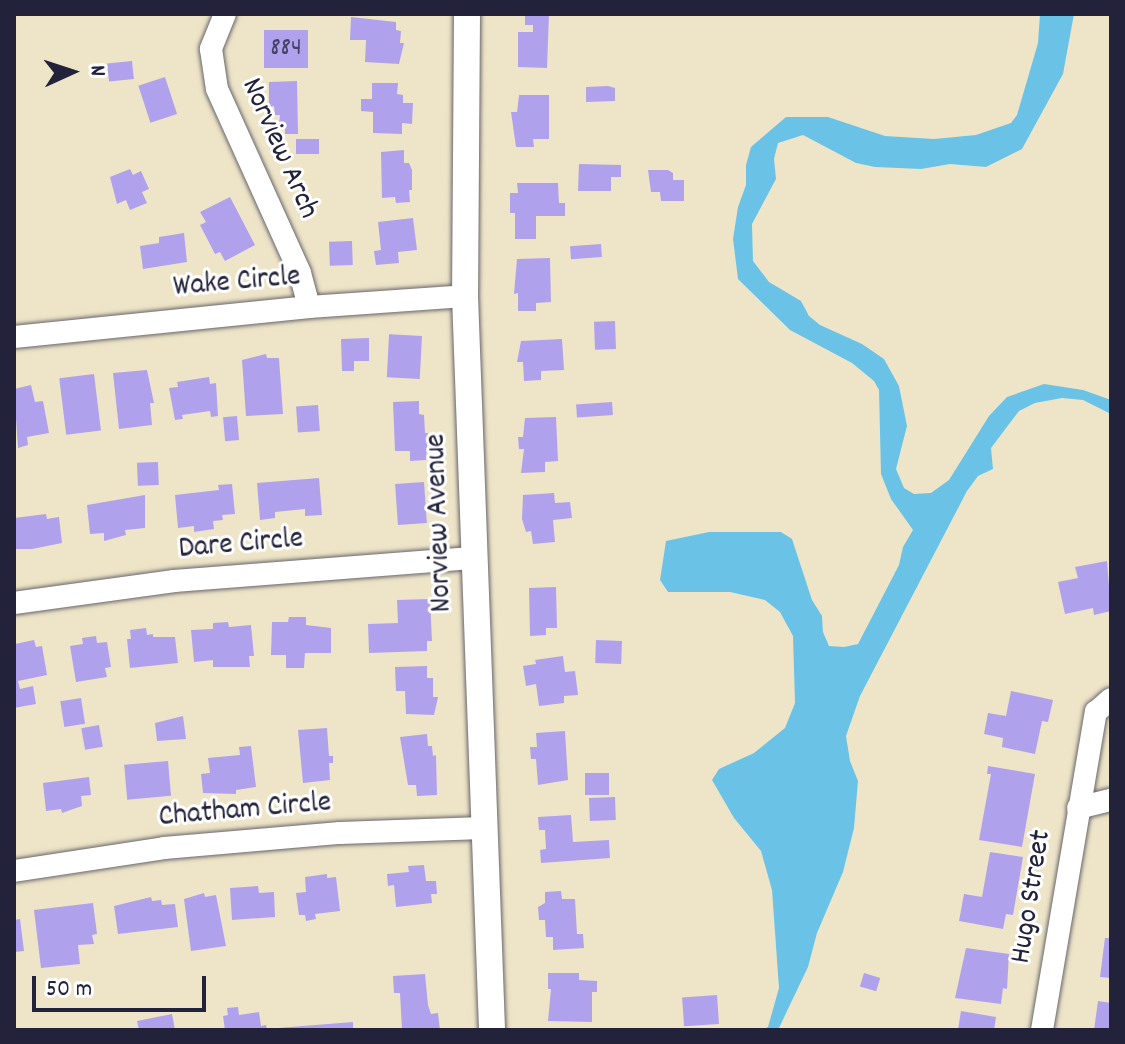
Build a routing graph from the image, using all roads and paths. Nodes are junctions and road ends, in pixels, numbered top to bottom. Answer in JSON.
{"nodes":[{"id":1,"x":225,"y":14,"type":"edge"},
{"id":2,"x":467,"y":14,"type":"edge"},
{"id":3,"x":465,"y":296,"type":"junction"},
{"id":4,"x":309,"y":307,"type":"junction"},
{"id":5,"x":14,"y":337,"type":"edge"},
{"id":6,"x":475,"y":558,"type":"junction"},
{"id":7,"x":14,"y":603,"type":"edge"},
{"id":8,"x":1111,"y":699,"type":"edge"},
{"id":9,"x":1111,"y":800,"type":"edge"},
{"id":10,"x":1078,"y":808,"type":"junction"},
{"id":11,"x":483,"y":828,"type":"junction"},
{"id":12,"x":14,"y":871,"type":"edge"},
{"id":13,"x":492,"y":1030,"type":"edge"},
{"id":14,"x":1042,"y":1030,"type":"edge"}],
"edges":[{"from":1,"to":4,"type":"street","name":"Norview Arch"},
{"from":2,"to":3,"type":"street","name":"Norview Avenue"},
{"from":3,"to":4,"type":"street","name":"Wake Circle"},
{"from":3,"to":6,"type":"street","name":"Norview Avenue"},
{"from":4,"to":5,"type":"street","name":"Wake Circle"},
{"from":6,"to":7,"type":"street","name":"Dare Circle"},
{"from":6,"to":11,"type":"street","name":"Norview Avenue"},
{"from":8,"to":10,"type":"street"},
{"from":9,"to":10,"type":"street","name":"Hugo Street"},
{"from":10,"to":14,"type":"street","name":"Hugo Street"},
{"from":11,"to":12,"type":"street","name":"Chatham Circle"},
{"from":11,"to":13,"type":"street","name":"Norview Avenue"}]}
